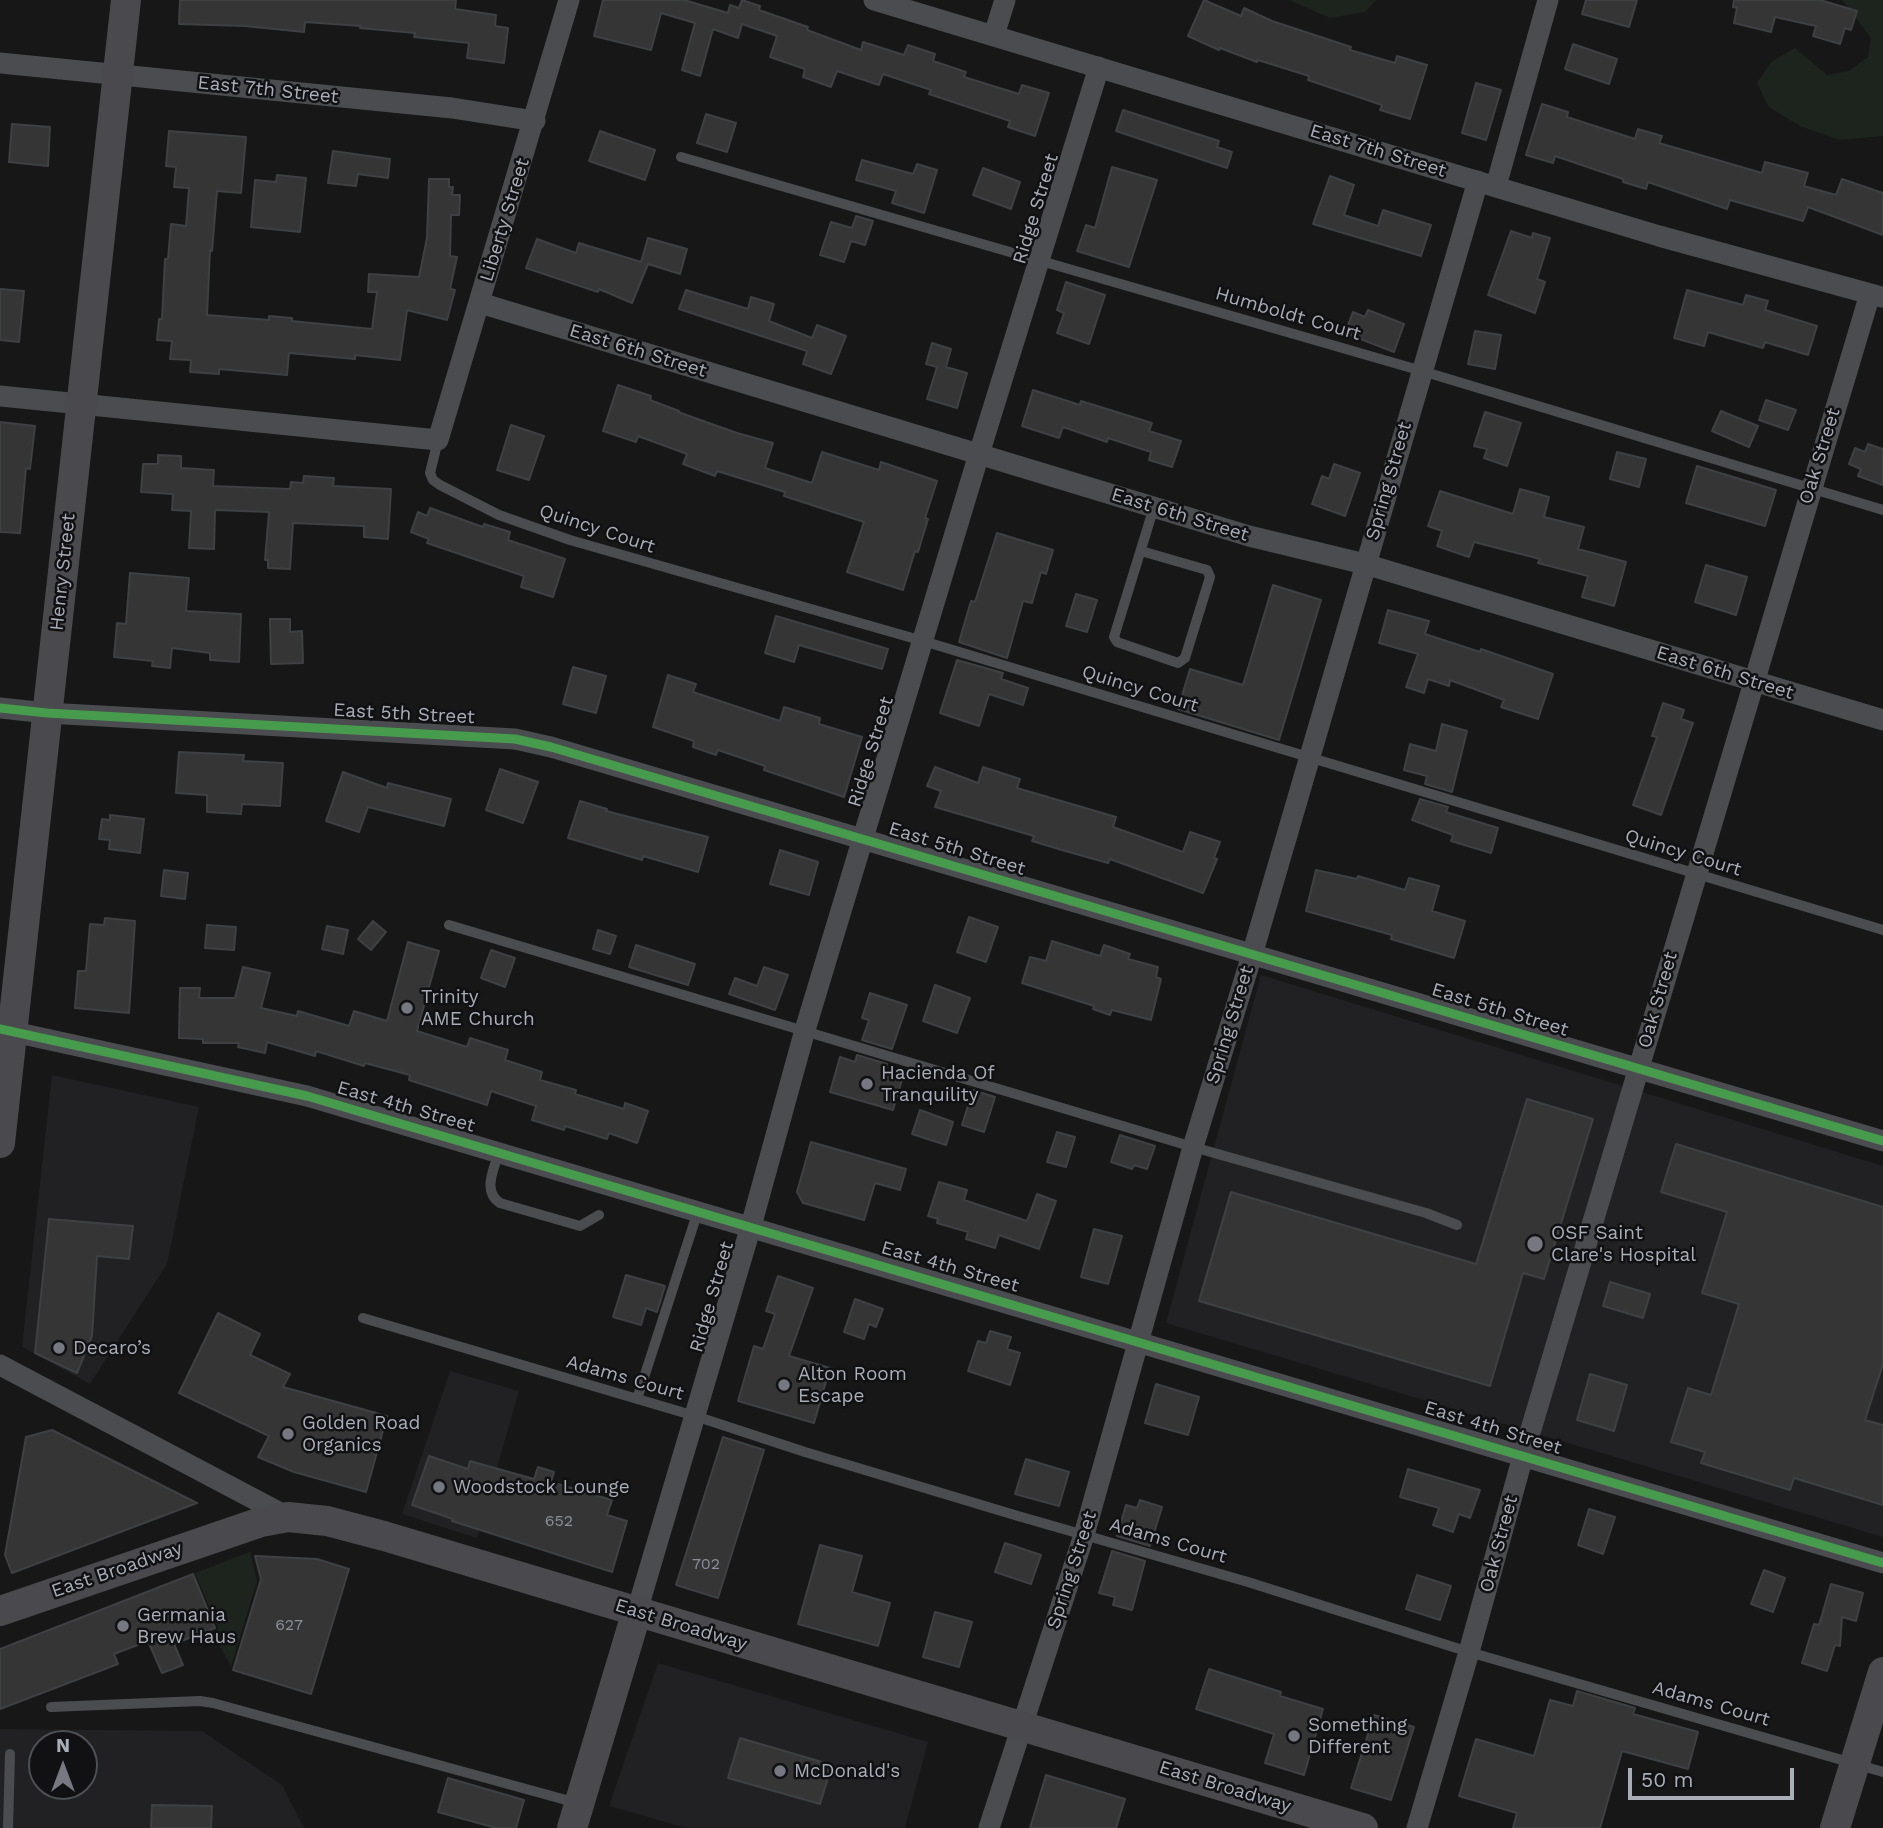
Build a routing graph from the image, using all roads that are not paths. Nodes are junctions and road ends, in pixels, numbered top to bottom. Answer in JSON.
{"nodes":[{"id":1,"x":126,"y":0,"type":"edge"},
{"id":2,"x":569,"y":0,"type":"edge"},
{"id":3,"x":874,"y":0,"type":"edge"},
{"id":4,"x":1005,"y":0,"type":"edge"},
{"id":5,"x":1548,"y":0,"type":"edge"},
{"id":6,"x":994,"y":35,"type":"junction"},
{"id":7,"x":0,"y":63,"type":"edge"},
{"id":8,"x":1099,"y":67,"type":"junction"},
{"id":9,"x":118,"y":74,"type":"junction"},
{"id":10,"x":535,"y":121,"type":"junction"},
{"id":11,"x":681,"y":157,"type":"dead end"},
{"id":12,"x":1487,"y":184,"type":"junction"},
{"id":13,"x":1038,"y":260,"type":"junction"},
{"id":14,"x":1876,"y":296,"type":"edge"},
{"id":15,"x":480,"y":303,"type":"junction"},
{"id":16,"x":1422,"y":371,"type":"junction"},
{"id":17,"x":0,"y":396,"type":"edge"},
{"id":18,"x":82,"y":405,"type":"junction"},
{"id":19,"x":438,"y":440,"type":"junction"},
{"id":20,"x":979,"y":454,"type":"junction"},
{"id":21,"x":1810,"y":489,"type":"junction"},
{"id":22,"x":1154,"y":507,"type":"junction"},
{"id":23,"x":1883,"y":510,"type":"edge"},
{"id":24,"x":1141,"y":551,"type":"junction"},
{"id":25,"x":1365,"y":564,"type":"junction"},
{"id":26,"x":923,"y":641,"type":"junction"},
{"id":27,"x":1754,"y":682,"type":"junction"},
{"id":28,"x":0,"y":708,"type":"edge"},
{"id":29,"x":47,"y":713,"type":"junction"},
{"id":30,"x":1883,"y":720,"type":"edge"},
{"id":31,"x":1309,"y":758,"type":"junction"},
{"id":32,"x":864,"y":839,"type":"junction"},
{"id":33,"x":1695,"y":875,"type":"junction"},
{"id":34,"x":449,"y":925,"type":"dead end"},
{"id":35,"x":1883,"y":930,"type":"edge"},
{"id":36,"x":1252,"y":955,"type":"junction"},
{"id":37,"x":6,"y":1030,"type":"edge"},
{"id":38,"x":805,"y":1030,"type":"junction"},
{"id":39,"x":1638,"y":1070,"type":"junction"},
{"id":40,"x":1883,"y":1141,"type":"edge"},
{"id":41,"x":0,"y":1143,"type":"edge"},
{"id":42,"x":1193,"y":1147,"type":"junction"},
{"id":43,"x":499,"y":1152,"type":"junction"},
{"id":44,"x":698,"y":1211,"type":"junction"},
{"id":45,"x":599,"y":1215,"type":"dead end"},
{"id":46,"x":1457,"y":1225,"type":"dead end"},
{"id":47,"x":751,"y":1226,"type":"junction"},
{"id":48,"x":363,"y":1318,"type":"dead end"},
{"id":49,"x":1139,"y":1341,"type":"junction"},
{"id":50,"x":0,"y":1365,"type":"edge"},
{"id":51,"x":637,"y":1399,"type":"junction"},
{"id":52,"x":695,"y":1416,"type":"junction"},
{"id":53,"x":1523,"y":1456,"type":"junction"},
{"id":54,"x":288,"y":1517,"type":"junction"},
{"id":55,"x":1084,"y":1535,"type":"junction"},
{"id":56,"x":1883,"y":1563,"type":"edge"},
{"id":57,"x":0,"y":1611,"type":"edge"},
{"id":58,"x":637,"y":1611,"type":"junction"},
{"id":59,"x":1469,"y":1652,"type":"junction"},
{"id":60,"x":1883,"y":1672,"type":"edge"},
{"id":61,"x":51,"y":1707,"type":"dead end"},
{"id":62,"x":1021,"y":1726,"type":"junction"},
{"id":63,"x":10,"y":1754,"type":"dead end"},
{"id":64,"x":1869,"y":1768,"type":"edge"},
{"id":65,"x":576,"y":1816,"type":"edge"},
{"id":66,"x":8,"y":1828,"type":"edge"},
{"id":67,"x":989,"y":1828,"type":"edge"},
{"id":68,"x":1363,"y":1828,"type":"edge"},
{"id":69,"x":1417,"y":1828,"type":"edge"},
{"id":70,"x":1835,"y":1828,"type":"edge"}],
"edges":[{"from":1,"to":9,"type":"street","name":"Henry Street"},
{"from":2,"to":10,"type":"street","name":"Liberty Street"},
{"from":3,"to":6,"type":"street","name":"East 7th Street"},
{"from":4,"to":6,"type":"street"},
{"from":5,"to":12,"type":"street","name":"Spring Street"},
{"from":6,"to":8,"type":"street","name":"East 7th Street"},
{"from":7,"to":9,"type":"street","name":"East 7th Street"},
{"from":8,"to":12,"type":"street","name":"East 7th Street"},
{"from":8,"to":13,"type":"street","name":"Ridge Street"},
{"from":9,"to":10,"type":"street","name":"East 7th Street"},
{"from":9,"to":18,"type":"street","name":"Henry Street"},
{"from":10,"to":15,"type":"street","name":"Liberty Street"},
{"from":11,"to":13,"type":"lane","name":"Humboldt Court"},
{"from":12,"to":14,"type":"street","name":"East 7th Street"},
{"from":12,"to":16,"type":"street","name":"Spring Street"},
{"from":13,"to":16,"type":"lane","name":"Humboldt Court"},
{"from":13,"to":20,"type":"street","name":"Ridge Street"},
{"from":14,"to":21,"type":"street","name":"Oak Street"},
{"from":15,"to":19,"type":"street","name":"Liberty Street"},
{"from":15,"to":20,"type":"street","name":"East 6th Street"},
{"from":16,"to":21,"type":"lane","name":"Humboldt Court"},
{"from":16,"to":25,"type":"street","name":"Spring Street"},
{"from":17,"to":18,"type":"street"},
{"from":18,"to":19,"type":"street"},
{"from":18,"to":29,"type":"street","name":"Henry Street"},
{"from":19,"to":26,"type":"lane","name":"Quincy Court"},
{"from":20,"to":22,"type":"street","name":"East 6th Street"},
{"from":20,"to":26,"type":"street","name":"Ridge Street"},
{"from":21,"to":23,"type":"lane","name":"Humboldt Court"},
{"from":21,"to":27,"type":"street","name":"Oak Street"},
{"from":22,"to":24,"type":"lane"},
{"from":22,"to":25,"type":"street","name":"East 6th Street"},
{"from":24,"to":24,"type":"lane"},
{"from":25,"to":27,"type":"street","name":"East 6th Street"},
{"from":25,"to":31,"type":"street","name":"Spring Street"},
{"from":26,"to":31,"type":"lane","name":"Quincy Court"},
{"from":26,"to":32,"type":"street","name":"Ridge Street"},
{"from":27,"to":30,"type":"street","name":"East 6th Street"},
{"from":27,"to":33,"type":"street","name":"Oak Street"},
{"from":28,"to":29,"type":"street","name":"East 5th Street"},
{"from":29,"to":32,"type":"street","name":"East 5th Street"},
{"from":29,"to":37,"type":"street","name":"Henry Street"},
{"from":31,"to":33,"type":"lane","name":"Quincy Court"},
{"from":31,"to":36,"type":"street","name":"Spring Street"},
{"from":32,"to":36,"type":"street","name":"East 5th Street"},
{"from":32,"to":38,"type":"street","name":"Ridge Street"},
{"from":33,"to":35,"type":"lane","name":"Quincy Court"},
{"from":33,"to":39,"type":"street","name":"Oak Street"},
{"from":34,"to":38,"type":"lane"},
{"from":36,"to":39,"type":"street","name":"East 5th Street"},
{"from":36,"to":42,"type":"street","name":"Spring Street"},
{"from":37,"to":41,"type":"street","name":"Henry Street"},
{"from":37,"to":43,"type":"street","name":"East 4th Street"},
{"from":38,"to":42,"type":"lane"},
{"from":38,"to":47,"type":"street","name":"Ridge Street"},
{"from":39,"to":40,"type":"street","name":"East 5th Street"},
{"from":39,"to":53,"type":"street","name":"Oak Street"},
{"from":42,"to":46,"type":"lane"},
{"from":42,"to":49,"type":"street","name":"Spring Street"},
{"from":43,"to":44,"type":"street","name":"East 4th Street"},
{"from":43,"to":45,"type":"lane"},
{"from":44,"to":47,"type":"street","name":"East 4th Street"},
{"from":44,"to":51,"type":"lane"},
{"from":47,"to":49,"type":"street","name":"East 4th Street"},
{"from":47,"to":52,"type":"street","name":"Ridge Street"},
{"from":48,"to":51,"type":"lane","name":"Adams Court"},
{"from":49,"to":53,"type":"street","name":"East 4th Street"},
{"from":49,"to":55,"type":"street","name":"Spring Street"},
{"from":50,"to":54,"type":"street"},
{"from":51,"to":52,"type":"lane","name":"Adams Court"},
{"from":52,"to":55,"type":"lane","name":"Adams Court"},
{"from":52,"to":58,"type":"street","name":"Ridge Street"},
{"from":53,"to":56,"type":"street","name":"East 4th Street"},
{"from":53,"to":59,"type":"street","name":"Oak Street"},
{"from":54,"to":57,"type":"street","name":"East Broadway"},
{"from":54,"to":58,"type":"street","name":"East Broadway"},
{"from":55,"to":59,"type":"lane","name":"Adams Court"},
{"from":55,"to":62,"type":"street","name":"Spring Street"},
{"from":58,"to":62,"type":"street","name":"East Broadway"},
{"from":58,"to":65,"type":"street","name":"Ridge Street"},
{"from":59,"to":64,"type":"lane","name":"Adams Court"},
{"from":59,"to":69,"type":"street","name":"Oak Street"},
{"from":60,"to":64,"type":"street"},
{"from":61,"to":65,"type":"lane"},
{"from":62,"to":67,"type":"street","name":"Spring Street"},
{"from":62,"to":68,"type":"street","name":"East Broadway"},
{"from":63,"to":66,"type":"lane"},
{"from":64,"to":70,"type":"street"}]}
